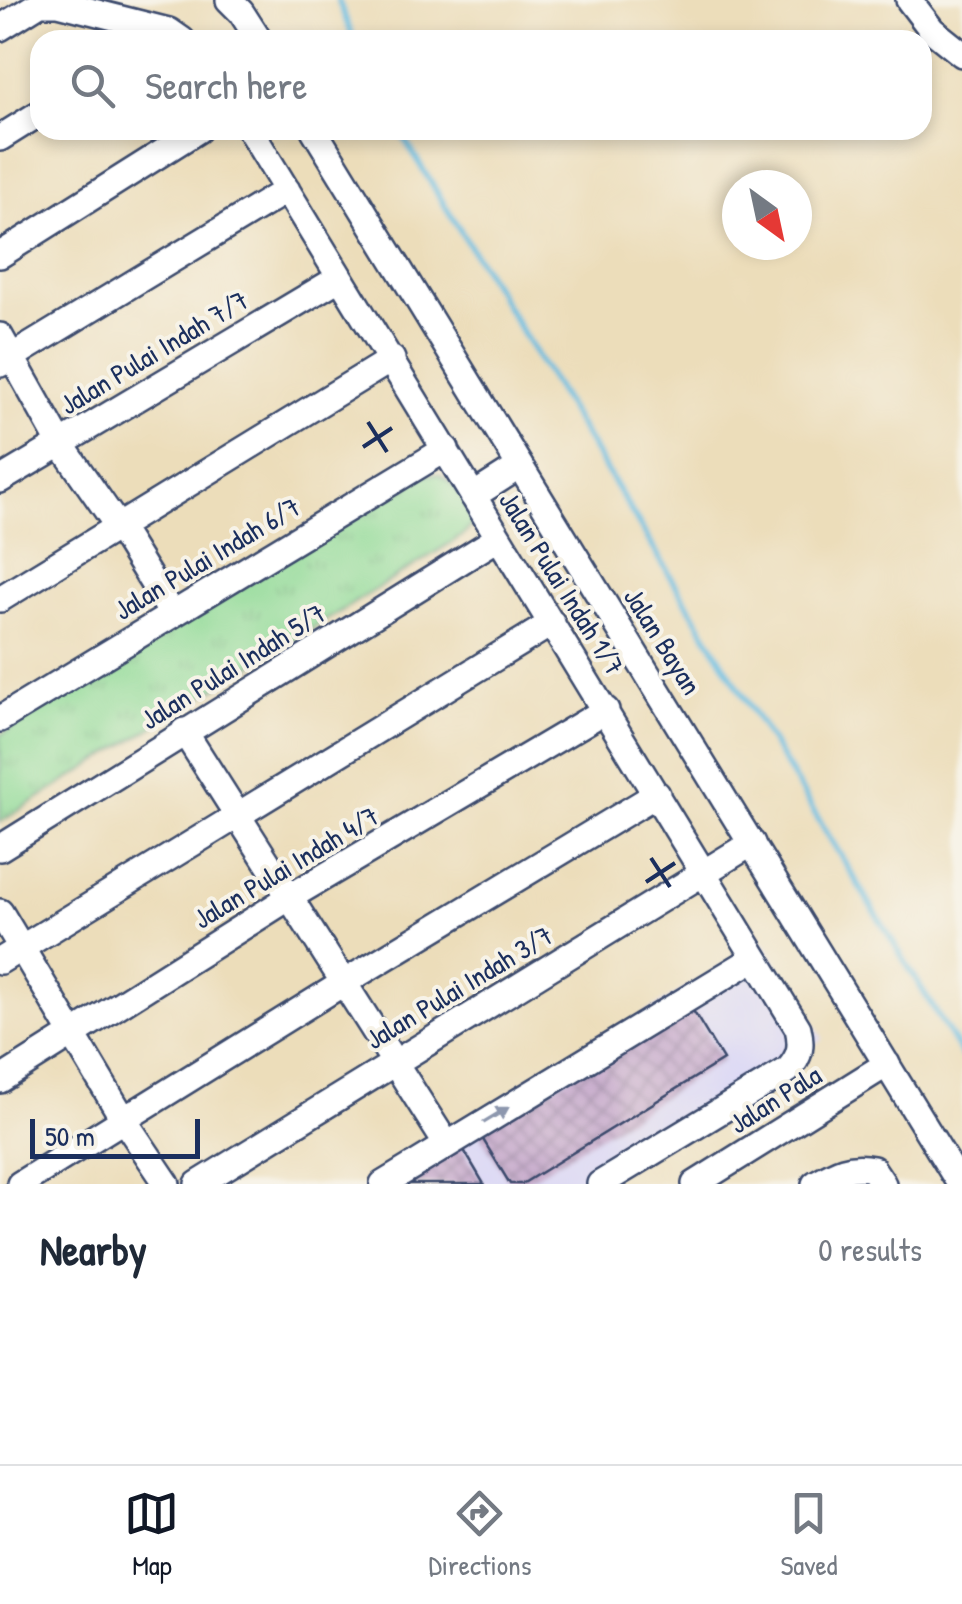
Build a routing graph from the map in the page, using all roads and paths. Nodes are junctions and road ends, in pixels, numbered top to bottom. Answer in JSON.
{"nodes":[{"id":1,"x":228,"y":0,"type":"edge"},
{"id":2,"x":921,"y":4,"type":"edge"},
{"id":3,"x":0,"y":28,"type":"edge"},
{"id":4,"x":147,"y":30,"type":"edge"},
{"id":5,"x":253,"y":30,"type":"edge"},
{"id":6,"x":962,"y":54,"type":"edge"},
{"id":7,"x":30,"y":119,"type":"edge"},
{"id":8,"x":0,"y":138,"type":"edge"},
{"id":9,"x":182,"y":140,"type":"edge"},
{"id":10,"x":256,"y":140,"type":"edge"},
{"id":11,"x":320,"y":140,"type":"edge"},
{"id":12,"x":287,"y":190,"type":"junction"},
{"id":13,"x":0,"y":255,"type":"edge"},
{"id":14,"x":339,"y":278,"type":"junction"},
{"id":15,"x":4,"y":352,"type":"edge"},
{"id":16,"x":392,"y":359,"type":"junction"},
{"id":17,"x":60,"y":442,"type":"junction"},
{"id":18,"x":446,"y":449,"type":"junction"},
{"id":19,"x":520,"y":466,"type":"junction"},
{"id":20,"x":0,"y":480,"type":"edge"},
{"id":21,"x":473,"y":496,"type":"junction"},
{"id":22,"x":118,"y":525,"type":"junction"},
{"id":23,"x":498,"y":538,"type":"junction"},
{"id":24,"x":0,"y":598,"type":"edge"},
{"id":25,"x":172,"y":614,"type":"junction"},
{"id":26,"x":552,"y":624,"type":"junction"},
{"id":27,"x":606,"y":710,"type":"junction"},
{"id":28,"x":0,"y":718,"type":"edge"},
{"id":29,"x":184,"y":731,"type":"junction"},
{"id":30,"x":657,"y":794,"type":"junction"},
{"id":31,"x":238,"y":812,"type":"junction"},
{"id":32,"x":752,"y":843,"type":"junction"},
{"id":33,"x":0,"y":848,"type":"edge"},
{"id":34,"x":704,"y":873,"type":"junction"},
{"id":35,"x":290,"y":898,"type":"junction"},
{"id":36,"x":0,"y":912,"type":"edge"},
{"id":37,"x":10,"y":954,"type":"edge"},
{"id":38,"x":754,"y":959,"type":"junction"},
{"id":39,"x":345,"y":982,"type":"junction"},
{"id":40,"x":75,"y":1034,"type":"junction"},
{"id":41,"x":393,"y":1063,"type":"junction"},
{"id":42,"x":887,"y":1064,"type":"junction"},
{"id":43,"x":0,"y":1080,"type":"edge"},
{"id":44,"x":124,"y":1120,"type":"junction"},
{"id":45,"x":447,"y":1144,"type":"junction"},
{"id":46,"x":20,"y":1184,"type":"edge"},
{"id":47,"x":167,"y":1184,"type":"edge"},
{"id":48,"x":198,"y":1184,"type":"edge"},
{"id":49,"x":384,"y":1184,"type":"edge"},
{"id":50,"x":600,"y":1184,"type":"edge"},
{"id":51,"x":696,"y":1184,"type":"edge"},
{"id":52,"x":815,"y":1184,"type":"edge"},
{"id":53,"x":883,"y":1184,"type":"edge"},
{"id":54,"x":960,"y":1184,"type":"edge"}],
"edges":[{"from":1,"to":5,"type":"street"},
{"from":2,"to":6,"type":"street"},
{"from":3,"to":4,"type":"street"},
{"from":7,"to":8,"type":"street"},
{"from":9,"to":13,"type":"street"},
{"from":10,"to":12,"type":"street","name":"Jalan Pulai Indah 1/7"},
{"from":11,"to":19,"type":"street","name":"Jalan Bayan"},
{"from":12,"to":14,"type":"street","name":"Jalan Pulai Indah 1/7"},
{"from":12,"to":15,"type":"street"},
{"from":14,"to":16,"type":"street","name":"Jalan Pulai Indah 1/7"},
{"from":14,"to":17,"type":"street","name":"Jalan Pulai Indah 7/7"},
{"from":15,"to":17,"type":"street"},
{"from":16,"to":18,"type":"street","name":"Jalan Pulai Indah 1/7"},
{"from":16,"to":22,"type":"street"},
{"from":17,"to":20,"type":"street","name":"Jalan Pulai Indah 7/7"},
{"from":17,"to":22,"type":"street"},
{"from":18,"to":21,"type":"street","name":"Jalan Pulai Indah 1/7"},
{"from":18,"to":25,"type":"street","name":"Jalan Pulai Indah 6/7"},
{"from":19,"to":21,"type":"street"},
{"from":19,"to":32,"type":"street","name":"Jalan Bayan"},
{"from":21,"to":23,"type":"street","name":"Jalan Pulai Indah 1/7"},
{"from":22,"to":24,"type":"street"},
{"from":22,"to":25,"type":"street"},
{"from":23,"to":26,"type":"street","name":"Jalan Pulai Indah 1/7"},
{"from":23,"to":29,"type":"street","name":"Jalan Pulai Indah 5/7"},
{"from":25,"to":28,"type":"street","name":"Jalan Pulai Indah 6/7"},
{"from":26,"to":27,"type":"street","name":"Jalan Pulai Indah 1/7"},
{"from":26,"to":31,"type":"street"},
{"from":27,"to":30,"type":"street","name":"Jalan Pulai Indah 1/7"},
{"from":27,"to":35,"type":"street","name":"Jalan Pulai Indah 4/7"},
{"from":29,"to":31,"type":"street"},
{"from":29,"to":33,"type":"street","name":"Jalan Pulai Indah 5/7"},
{"from":30,"to":34,"type":"street","name":"Jalan Pulai Indah 1/7"},
{"from":30,"to":39,"type":"street"},
{"from":31,"to":35,"type":"street"},
{"from":31,"to":37,"type":"street"},
{"from":32,"to":34,"type":"street","name":"Jalan Pulai Indah 3/7"},
{"from":32,"to":42,"type":"street","name":"Jalan Bayan"},
{"from":34,"to":38,"type":"street","name":"Jalan Pulai Indah 1/7"},
{"from":34,"to":41,"type":"street","name":"Jalan Pulai Indah 3/7"},
{"from":35,"to":39,"type":"street"},
{"from":35,"to":40,"type":"street","name":"Jalan Pulai Indah 4/7"},
{"from":36,"to":37,"type":"street"},
{"from":37,"to":40,"type":"street"},
{"from":45,"to":38,"type":"street","one_way":true},
{"from":38,"to":50,"type":"street","name":"Jalan Pulai Indah 1/7"},
{"from":39,"to":41,"type":"street"},
{"from":39,"to":44,"type":"street"},
{"from":40,"to":43,"type":"street","name":"Jalan Pulai Indah 4/7"},
{"from":40,"to":44,"type":"street"},
{"from":41,"to":45,"type":"street"},
{"from":41,"to":48,"type":"street","name":"Jalan Pulai Indah 3/7"},
{"from":42,"to":51,"type":"street","name":"Jalan Pala"},
{"from":42,"to":54,"type":"street","name":"Jalan Bayan"},
{"from":44,"to":46,"type":"street"},
{"from":44,"to":47,"type":"street"},
{"from":45,"to":49,"type":"street"},
{"from":52,"to":53,"type":"street"}]}
